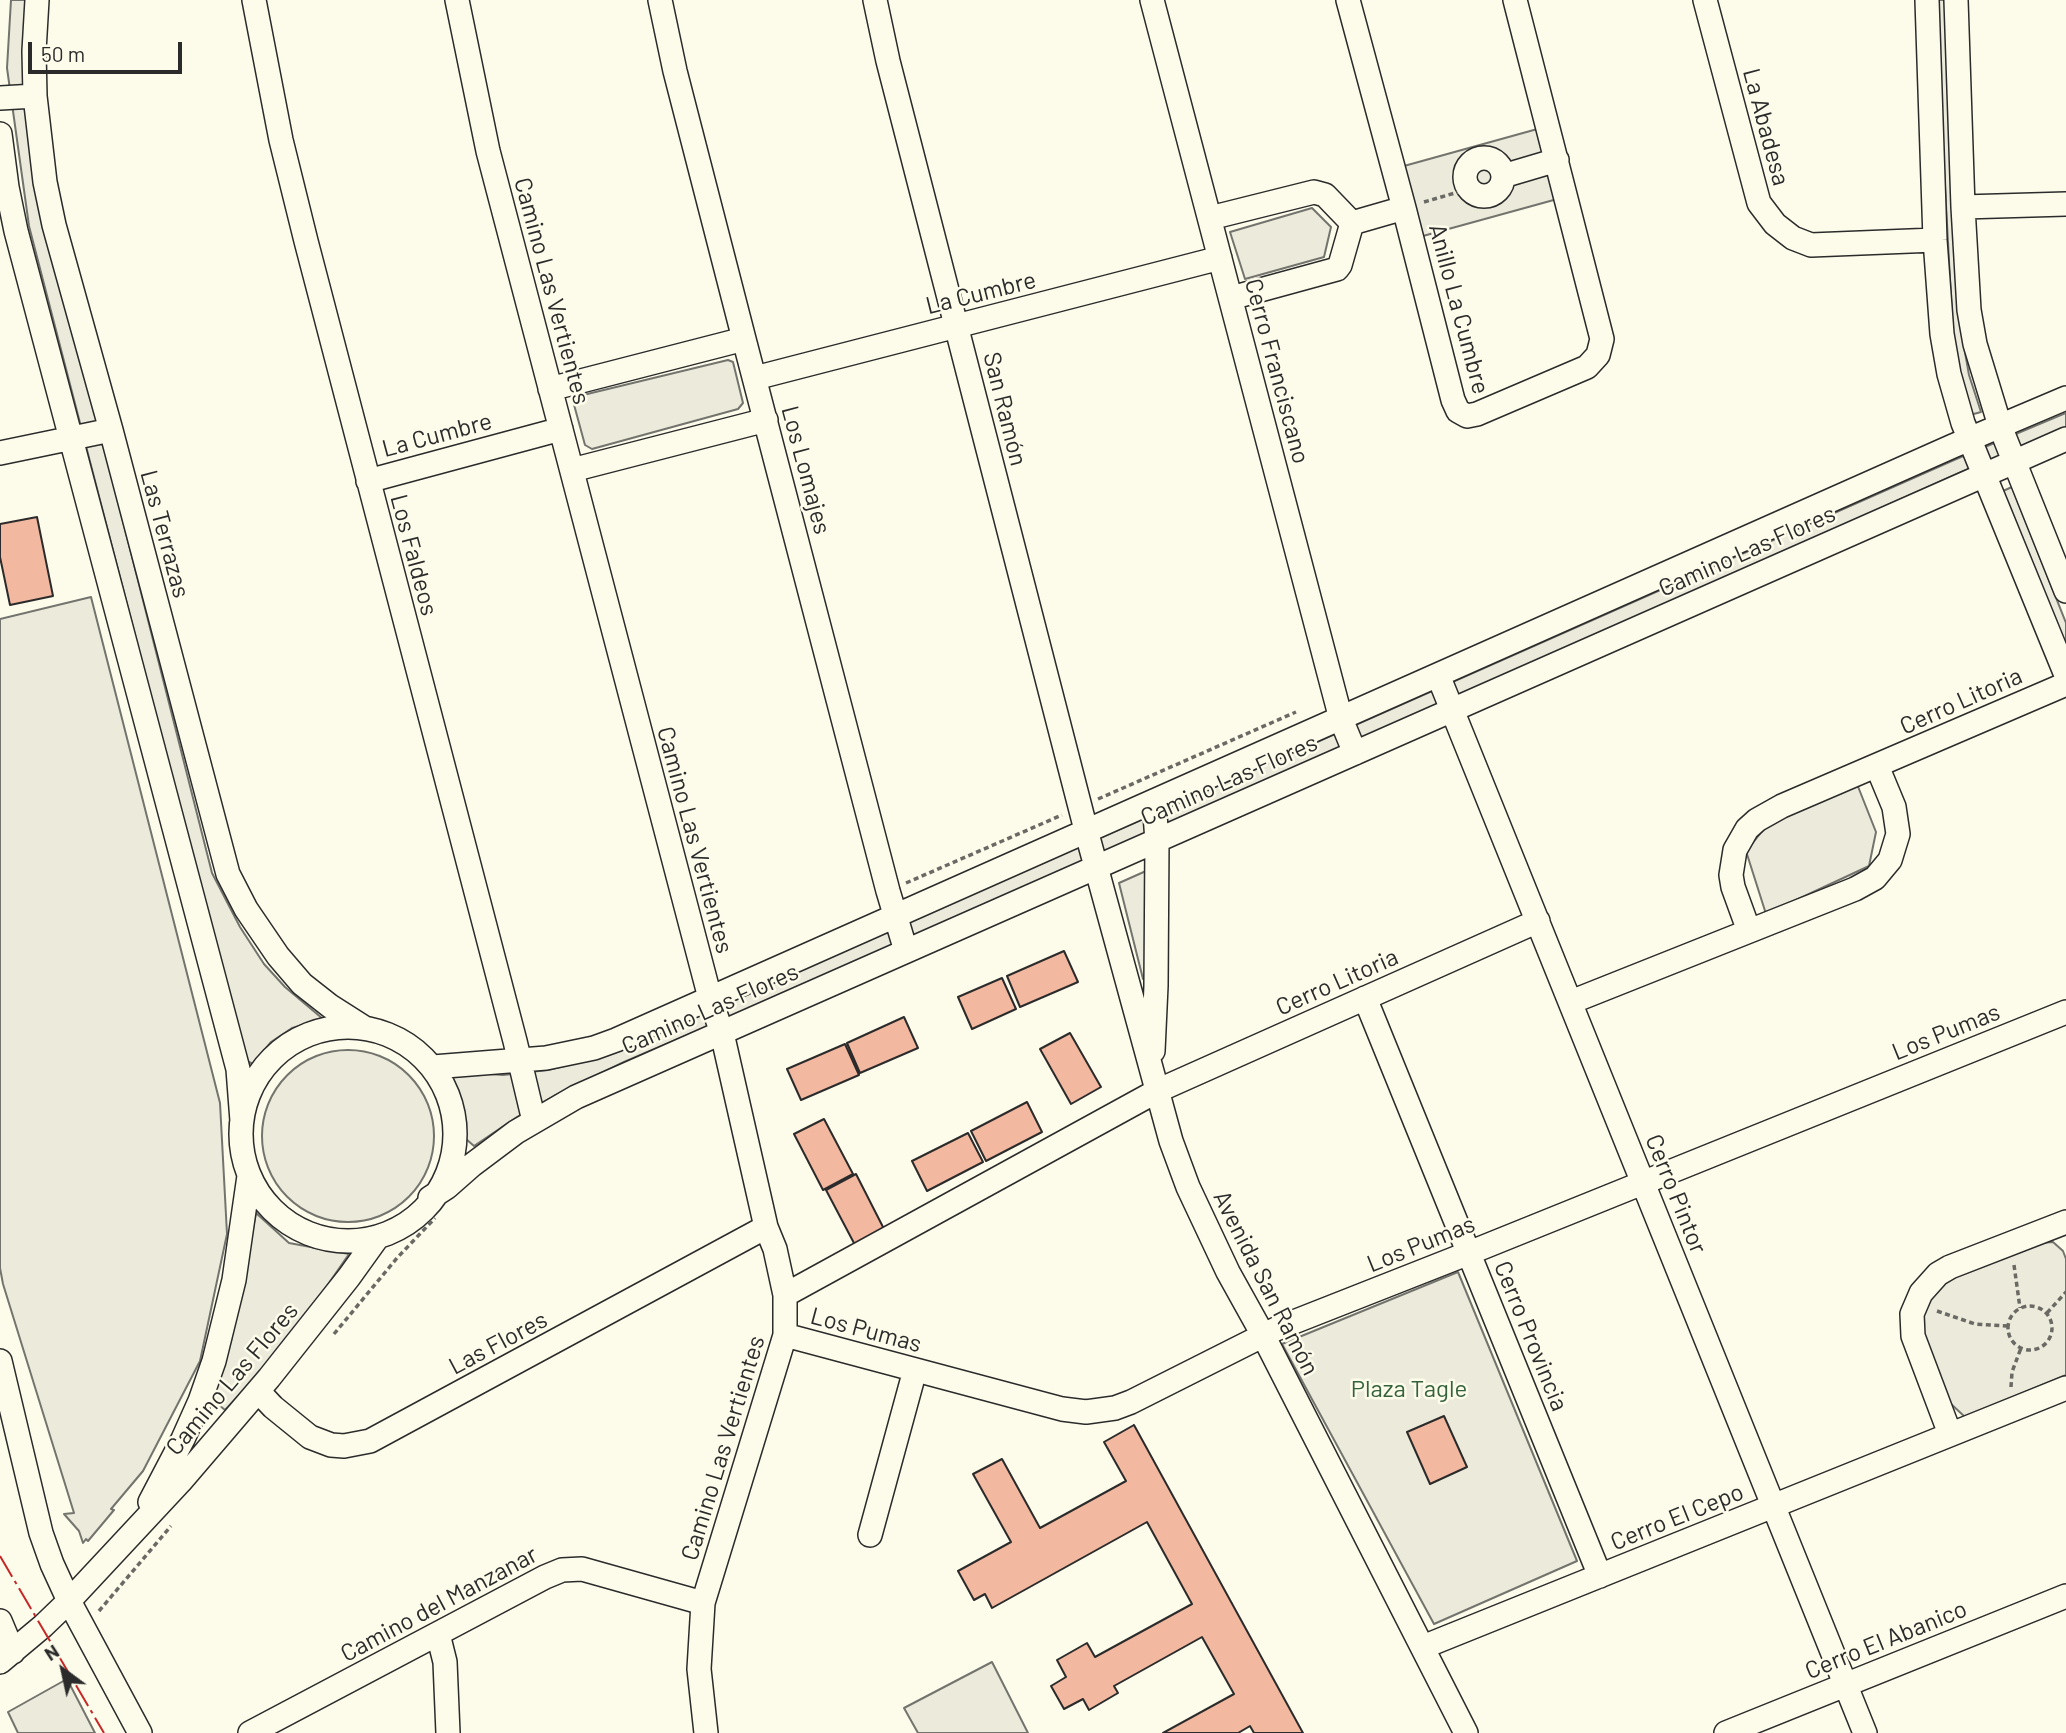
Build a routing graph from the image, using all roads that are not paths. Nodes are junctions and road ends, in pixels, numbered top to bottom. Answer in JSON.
{"nodes":[{"id":1,"x":37,"y":0,"type":"edge"},
{"id":2,"x":254,"y":0,"type":"edge"},
{"id":3,"x":457,"y":0,"type":"edge"},
{"id":4,"x":660,"y":0,"type":"edge"},
{"id":5,"x":875,"y":0,"type":"edge"},
{"id":6,"x":1152,"y":0,"type":"edge"},
{"id":7,"x":1348,"y":0,"type":"edge"},
{"id":8,"x":1515,"y":0,"type":"edge"},
{"id":9,"x":1705,"y":0,"type":"edge"},
{"id":10,"x":1927,"y":0,"type":"edge"},
{"id":11,"x":1956,"y":0,"type":"edge"},
{"id":12,"x":35,"y":96,"type":"junction"},
{"id":13,"x":0,"y":97,"type":"edge"},
{"id":14,"x":0,"y":134,"type":"edge"},
{"id":15,"x":1557,"y":160,"type":"junction"},
{"id":16,"x":1469,"y":189,"type":"road end"},
{"id":17,"x":2066,"y":204,"type":"edge"},
{"id":18,"x":1963,"y":207,"type":"junction"},
{"id":19,"x":1404,"y":208,"type":"junction"},
{"id":20,"x":1210,"y":218,"type":"junction"},
{"id":21,"x":1352,"y":223,"type":"junction"},
{"id":22,"x":1935,"y":240,"type":"junction"},
{"id":23,"x":1220,"y":258,"type":"junction"},
{"id":24,"x":1231,"y":298,"type":"junction"},
{"id":25,"x":957,"y":326,"type":"junction"},
{"id":26,"x":744,"y":339,"type":"junction"},
{"id":27,"x":755,"y":378,"type":"junction"},
{"id":28,"x":550,"y":388,"type":"junction"},
{"id":29,"x":2066,"y":398,"type":"edge"},
{"id":30,"x":766,"y":420,"type":"junction"},
{"id":31,"x":2000,"y":426,"type":"junction"},
{"id":32,"x":561,"y":429,"type":"junction"},
{"id":33,"x":111,"y":430,"type":"junction"},
{"id":34,"x":72,"y":438,"type":"junction"},
{"id":35,"x":1970,"y":439,"type":"junction"},
{"id":36,"x":2066,"y":439,"type":"edge"},
{"id":37,"x":0,"y":453,"type":"edge"},
{"id":38,"x":2014,"y":462,"type":"junction"},
{"id":39,"x":572,"y":470,"type":"junction"},
{"id":40,"x":1984,"y":474,"type":"junction"},
{"id":41,"x":368,"y":481,"type":"junction"},
{"id":42,"x":2066,"y":591,"type":"edge"},
{"id":43,"x":1438,"y":675,"type":"junction"},
{"id":44,"x":2066,"y":675,"type":"edge"},
{"id":45,"x":2066,"y":684,"type":"edge"},
{"id":46,"x":1452,"y":710,"type":"junction"},
{"id":47,"x":1341,"y":719,"type":"junction"},
{"id":48,"x":190,"y":735,"type":"junction"},
{"id":49,"x":153,"y":745,"type":"junction"},
{"id":50,"x":1355,"y":753,"type":"junction"},
{"id":51,"x":1877,"y":766,"type":"junction"},
{"id":52,"x":1154,"y":801,"type":"junction"},
{"id":53,"x":1086,"y":830,"type":"junction"},
{"id":54,"x":1157,"y":841,"type":"junction"},
{"id":55,"x":1097,"y":868,"type":"junction"},
{"id":56,"x":895,"y":917,"type":"junction"},
{"id":57,"x":1538,"y":921,"type":"junction"},
{"id":58,"x":1749,"y":931,"type":"junction"},
{"id":59,"x":906,"y":951,"type":"junction"},
{"id":60,"x":710,"y":998,"type":"junction"},
{"id":61,"x":1366,"y":999,"type":"junction"},
{"id":62,"x":1571,"y":1002,"type":"junction"},
{"id":63,"x":2066,"y":1012,"type":"edge"},
{"id":64,"x":363,"y":1027,"type":"junction"},
{"id":65,"x":722,"y":1033,"type":"junction"},
{"id":66,"x":519,"y":1061,"type":"junction"},
{"id":67,"x":433,"y":1067,"type":"junction"},
{"id":68,"x":1154,"y":1083,"type":"junction"},
{"id":69,"x":242,"y":1121,"type":"junction"},
{"id":70,"x":534,"y":1121,"type":"junction"},
{"id":71,"x":249,"y":1177,"type":"junction"},
{"id":72,"x":1643,"y":1183,"type":"junction"},
{"id":73,"x":435,"y":1205,"type":"junction"},
{"id":74,"x":2065,"y":1224,"type":"edge"},
{"id":75,"x":766,"y":1227,"type":"junction"},
{"id":76,"x":377,"y":1238,"type":"junction"},
{"id":77,"x":1469,"y":1253,"type":"junction"},
{"id":78,"x":785,"y":1295,"type":"junction"},
{"id":79,"x":785,"y":1335,"type":"junction"},
{"id":80,"x":1263,"y":1335,"type":"junction"},
{"id":81,"x":0,"y":1361,"type":"edge"},
{"id":82,"x":915,"y":1370,"type":"junction"},
{"id":83,"x":2066,"y":1388,"type":"edge"},
{"id":84,"x":258,"y":1391,"type":"junction"},
{"id":85,"x":1950,"y":1434,"type":"junction"},
{"id":86,"x":1774,"y":1506,"type":"junction"},
{"id":87,"x":870,"y":1535,"type":"dead end"},
{"id":88,"x":119,"y":1548,"type":"junction"},
{"id":89,"x":1600,"y":1576,"type":"junction"},
{"id":90,"x":2066,"y":1596,"type":"edge"},
{"id":91,"x":69,"y":1601,"type":"junction"},
{"id":92,"x":703,"y":1603,"type":"junction"},
{"id":93,"x":0,"y":1622,"type":"edge"},
{"id":94,"x":438,"y":1634,"type":"junction"},
{"id":95,"x":1423,"y":1647,"type":"junction"},
{"id":96,"x":7,"y":1657,"type":"edge"},
{"id":97,"x":1845,"y":1684,"type":"junction"},
{"id":98,"x":140,"y":1733,"type":"edge"},
{"id":99,"x":250,"y":1733,"type":"edge"},
{"id":100,"x":448,"y":1733,"type":"edge"},
{"id":101,"x":706,"y":1733,"type":"edge"},
{"id":102,"x":1466,"y":1733,"type":"edge"},
{"id":103,"x":1726,"y":1733,"type":"edge"},
{"id":104,"x":1865,"y":1733,"type":"edge"}],
"edges":[{"from":1,"to":12,"type":"street","name":"Las Terrazas"},
{"from":2,"to":41,"type":"street","name":"Los Faldeos"},
{"from":3,"to":28,"type":"street","name":"Camino Las Vertientes"},
{"from":4,"to":26,"type":"street","name":"Los Lomajes"},
{"from":5,"to":25,"type":"street","name":"San Ramón"},
{"from":6,"to":20,"type":"street","name":"Cerro Franciscano"},
{"from":7,"to":19,"type":"street","name":"Anillo La Cumbre"},
{"from":8,"to":15,"type":"street","name":"Anillo La Cumbre"},
{"from":9,"to":22,"type":"street","name":"La Abadesa"},
{"from":10,"to":22,"type":"street"},
{"from":11,"to":18,"type":"street"},
{"from":12,"to":13,"type":"street"},
{"from":12,"to":33,"type":"street","name":"Las Terrazas"},
{"from":14,"to":34,"type":"street"},
{"from":15,"to":16,"type":"street"},
{"from":15,"to":19,"type":"street","name":"Anillo La Cumbre"},
{"from":17,"to":18,"type":"street"},
{"from":18,"to":31,"type":"street"},
{"from":19,"to":21,"type":"street"},
{"from":20,"to":21,"type":"street"},
{"from":20,"to":23,"type":"street","name":"Cerro Franciscano"},
{"from":21,"to":24,"type":"street"},
{"from":22,"to":35,"type":"street"},
{"from":23,"to":24,"type":"street","name":"Cerro Franciscano"},
{"from":23,"to":25,"type":"street","name":"La Cumbre"},
{"from":24,"to":47,"type":"street","name":"Cerro Franciscano"},
{"from":25,"to":27,"type":"street","name":"La Cumbre"},
{"from":25,"to":53,"type":"street","name":"San Ramón"},
{"from":26,"to":27,"type":"street","name":"Los Lomajes"},
{"from":26,"to":28,"type":"street"},
{"from":27,"to":30,"type":"street","name":"Los Lomajes"},
{"from":28,"to":32,"type":"street","name":"Camino Las Vertientes"},
{"from":29,"to":31,"type":"street","name":"Camino Las Flores"},
{"from":30,"to":39,"type":"street"},
{"from":30,"to":56,"type":"street","name":"Los Lomajes"},
{"from":31,"to":35,"type":"street","name":"Camino Las Flores"},
{"from":31,"to":38,"type":"street"},
{"from":32,"to":39,"type":"street","name":"Camino Las Vertientes"},
{"from":32,"to":41,"type":"street","name":"La Cumbre"},
{"from":33,"to":34,"type":"street"},
{"from":33,"to":48,"type":"street","name":"Las Terrazas"},
{"from":34,"to":37,"type":"street"},
{"from":34,"to":49,"type":"street"},
{"from":35,"to":40,"type":"street"},
{"from":35,"to":43,"type":"street","name":"Camino Las Flores"},
{"from":36,"to":38,"type":"street","name":"Camino Las Flores"},
{"from":38,"to":40,"type":"street","name":"Camino Las Flores"},
{"from":38,"to":42,"type":"street"},
{"from":39,"to":60,"type":"street","name":"Camino Las Vertientes"},
{"from":40,"to":44,"type":"street"},
{"from":40,"to":46,"type":"street","name":"Camino Las Flores"},
{"from":41,"to":66,"type":"street","name":"Los Faldeos"},
{"from":43,"to":46,"type":"street","name":"Cerro Pintor"},
{"from":43,"to":47,"type":"street","name":"Camino Las Flores"},
{"from":45,"to":51,"type":"street","name":"Cerro Litoria"},
{"from":46,"to":50,"type":"street","name":"Camino Las Flores"},
{"from":46,"to":57,"type":"street","name":"Cerro Pintor"},
{"from":47,"to":50,"type":"street","name":"Cerro Franciscano"},
{"from":47,"to":52,"type":"street","name":"Camino Las Flores"},
{"from":48,"to":49,"type":"street"},
{"from":48,"to":64,"type":"street","name":"Las Terrazas"},
{"from":49,"to":69,"type":"street"},
{"from":50,"to":54,"type":"street","name":"Camino Las Flores"},
{"from":51,"to":58,"type":"street","name":"Cerro Litoria"},
{"from":51,"to":58,"type":"street"},
{"from":52,"to":53,"type":"street","name":"Camino Las Flores"},
{"from":52,"to":54,"type":"street"},
{"from":53,"to":55,"type":"street","name":"Avenida San Ramón"},
{"from":53,"to":56,"type":"street","name":"Camino Las Flores"},
{"from":54,"to":55,"type":"street","name":"Camino Las Flores"},
{"from":54,"to":68,"type":"street"},
{"from":55,"to":59,"type":"street","name":"Camino Las Flores"},
{"from":55,"to":68,"type":"street","name":"Avenida San Ramón"},
{"from":56,"to":59,"type":"street","name":"Los Lomajes"},
{"from":56,"to":60,"type":"street","name":"Camino Las Flores"},
{"from":57,"to":61,"type":"street","name":"Cerro Litoria"},
{"from":57,"to":62,"type":"street","name":"Cerro Pintor"},
{"from":58,"to":62,"type":"street"},
{"from":59,"to":65,"type":"street","name":"Camino Las Flores"},
{"from":60,"to":65,"type":"street","name":"Camino Las Vertientes"},
{"from":60,"to":66,"type":"street","name":"Camino Las Flores"},
{"from":61,"to":68,"type":"street","name":"Cerro Litoria"},
{"from":61,"to":77,"type":"street","name":"Cerro Provincia"},
{"from":62,"to":72,"type":"street","name":"Cerro Pintor"},
{"from":63,"to":72,"type":"street","name":"Los Pumas"},
{"from":64,"to":67,"type":"street"},
{"from":64,"to":69,"type":"street"},
{"from":65,"to":70,"type":"street","name":"Camino Las Flores"},
{"from":65,"to":75,"type":"street","name":"Camino Las Vertientes"},
{"from":66,"to":67,"type":"street","name":"Camino Las Flores"},
{"from":66,"to":70,"type":"street","name":"Los Faldeos"},
{"from":67,"to":73,"type":"street"},
{"from":68,"to":78,"type":"street","name":"Cerro Litoria"},
{"from":68,"to":80,"type":"street","name":"Avenida San Ramón"},
{"from":69,"to":71,"type":"street"},
{"from":70,"to":73,"type":"street","name":"Camino Las Flores"},
{"from":71,"to":76,"type":"street"},
{"from":71,"to":88,"type":"street","name":"Camino Las Flores"},
{"from":72,"to":77,"type":"street","name":"Los Pumas"},
{"from":72,"to":86,"type":"street","name":"Cerro Pintor"},
{"from":73,"to":76,"type":"street"},
{"from":74,"to":85,"type":"street"},
{"from":75,"to":78,"type":"street","name":"Camino Las Vertientes"},
{"from":75,"to":84,"type":"street","name":"Las Flores"},
{"from":76,"to":84,"type":"street","name":"Camino Las Flores"},
{"from":77,"to":80,"type":"street","name":"Los Pumas"},
{"from":77,"to":89,"type":"street","name":"Cerro Provincia"},
{"from":78,"to":79,"type":"street","name":"Camino Las Vertientes"},
{"from":79,"to":82,"type":"street","name":"Los Pumas"},
{"from":79,"to":92,"type":"street","name":"Camino Las Vertientes"},
{"from":80,"to":82,"type":"street","name":"Los Pumas"},
{"from":80,"to":95,"type":"street","name":"Avenida San Ramón"},
{"from":81,"to":91,"type":"street"},
{"from":82,"to":87,"type":"street"},
{"from":83,"to":85,"type":"street","name":"Cerro El Cepo"},
{"from":84,"to":88,"type":"street","name":"Camino Las Flores"},
{"from":85,"to":86,"type":"street","name":"Cerro El Cepo"},
{"from":86,"to":89,"type":"street","name":"Cerro El Cepo"},
{"from":86,"to":97,"type":"street","name":"Cerro Pintor"},
{"from":88,"to":91,"type":"street","name":"Camino Las Flores"},
{"from":89,"to":95,"type":"street","name":"Cerro El Cepo"},
{"from":90,"to":97,"type":"street","name":"Cerro El Abanico"},
{"from":91,"to":96,"type":"street","name":"Camino Las Flores"},
{"from":91,"to":98,"type":"street"},
{"from":92,"to":94,"type":"street","name":"Camino del Manzanar"},
{"from":92,"to":101,"type":"street","name":"Camino Las Vertientes"},
{"from":93,"to":96,"type":"street"},
{"from":94,"to":99,"type":"street","name":"Camino del Manzanar"},
{"from":94,"to":100,"type":"street"},
{"from":95,"to":102,"type":"street","name":"Avenida San Ramón"},
{"from":97,"to":103,"type":"street","name":"Cerro El Abanico"},
{"from":97,"to":104,"type":"street","name":"Cerro Pintor"}]}
